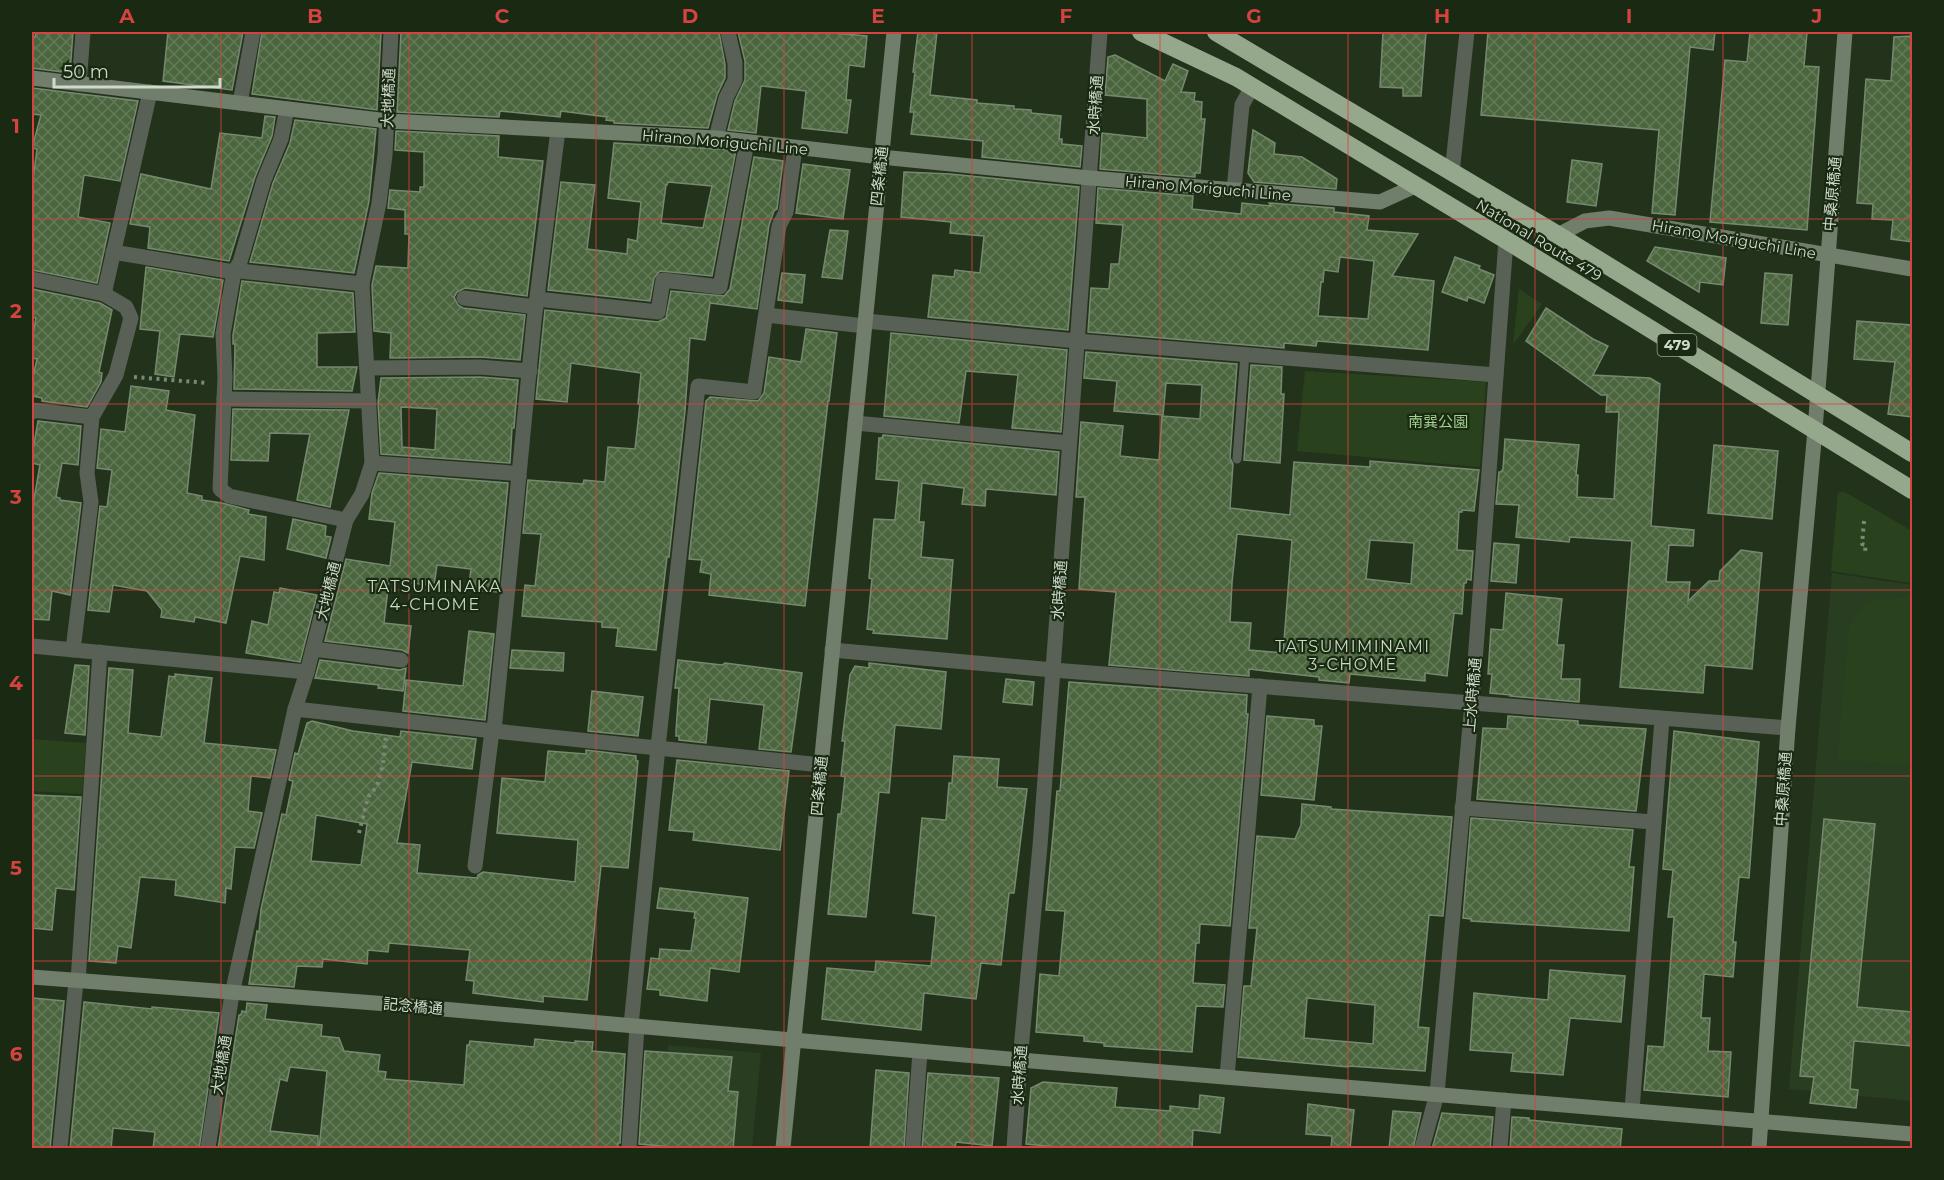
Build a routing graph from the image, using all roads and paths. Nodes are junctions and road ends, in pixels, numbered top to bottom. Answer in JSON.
{"nodes":[{"id":1,"x":83,"y":32,"type":"edge"},
{"id":2,"x":253,"y":32,"type":"edge"},
{"id":3,"x":391,"y":32,"type":"edge"},
{"id":4,"x":729,"y":32,"type":"edge"},
{"id":5,"x":894,"y":32,"type":"edge"},
{"id":6,"x":1100,"y":32,"type":"edge"},
{"id":7,"x":1141,"y":32,"type":"edge"},
{"id":8,"x":1216,"y":32,"type":"edge"},
{"id":9,"x":1467,"y":32,"type":"edge"},
{"id":10,"x":1845,"y":32,"type":"edge"},
{"id":11,"x":1236,"y":36,"type":"edge"},
{"id":12,"x":32,"y":78,"type":"edge"},
{"id":13,"x":79,"y":84,"type":"junction"},
{"id":14,"x":1252,"y":87,"type":"junction"},
{"id":15,"x":150,"y":92,"type":"junction"},
{"id":16,"x":240,"y":103,"type":"junction"},
{"id":17,"x":287,"y":109,"type":"junction"},
{"id":18,"x":388,"y":121,"type":"junction"},
{"id":19,"x":558,"y":130,"type":"junction"},
{"id":20,"x":716,"y":138,"type":"junction"},
{"id":21,"x":747,"y":142,"type":"junction"},
{"id":22,"x":795,"y":148,"type":"junction"},
{"id":23,"x":881,"y":158,"type":"junction"},
{"id":24,"x":1452,"y":173,"type":"junction"},
{"id":25,"x":1090,"y":178,"type":"junction"},
{"id":26,"x":1415,"y":186,"type":"junction"},
{"id":27,"x":1234,"y":190,"type":"junction"},
{"id":28,"x":1558,"y":235,"type":"junction"},
{"id":29,"x":1506,"y":240,"type":"junction"},
{"id":30,"x":113,"y":252,"type":"junction"},
{"id":31,"x":1827,"y":255,"type":"junction"},
{"id":32,"x":1912,"y":269,"type":"edge"},
{"id":33,"x":234,"y":272,"type":"junction"},
{"id":34,"x":32,"y":279,"type":"edge"},
{"id":35,"x":362,"y":284,"type":"junction"},
{"id":36,"x":104,"y":294,"type":"junction"},
{"id":37,"x":464,"y":298,"type":"dead end"},
{"id":38,"x":536,"y":303,"type":"junction"},
{"id":39,"x":766,"y":315,"type":"junction"},
{"id":40,"x":865,"y":324,"type":"junction"},
{"id":41,"x":1077,"y":341,"type":"junction"},
{"id":42,"x":1245,"y":354,"type":"junction"},
{"id":43,"x":367,"y":368,"type":"junction"},
{"id":44,"x":530,"y":370,"type":"junction"},
{"id":45,"x":116,"y":375,"type":"junction"},
{"id":46,"x":1497,"y":375,"type":"junction"},
{"id":47,"x":224,"y":391,"type":"junction"},
{"id":48,"x":1817,"y":393,"type":"junction"},
{"id":49,"x":369,"y":401,"type":"junction"},
{"id":50,"x":32,"y":412,"type":"edge"},
{"id":51,"x":92,"y":417,"type":"junction"},
{"id":52,"x":855,"y":423,"type":"junction"},
{"id":53,"x":1815,"y":430,"type":"junction"},
{"id":54,"x":1069,"y":443,"type":"junction"},
{"id":55,"x":1912,"y":453,"type":"edge"},
{"id":56,"x":1237,"y":459,"type":"dead end"},
{"id":57,"x":372,"y":463,"type":"junction"},
{"id":58,"x":519,"y":477,"type":"junction"},
{"id":59,"x":1912,"y":490,"type":"edge"},
{"id":60,"x":346,"y":520,"type":"junction"},
{"id":61,"x":1864,"y":521,"type":"dead end"},
{"id":62,"x":1865,"y":551,"type":"dead end"},
{"id":63,"x":32,"y":646,"type":"edge"},
{"id":64,"x":313,"y":649,"type":"junction"},
{"id":65,"x":73,"y":650,"type":"junction"},
{"id":66,"x":832,"y":650,"type":"junction"},
{"id":67,"x":100,"y":652,"type":"junction"},
{"id":68,"x":401,"y":660,"type":"dead end"},
{"id":69,"x":1053,"y":670,"type":"junction"},
{"id":70,"x":307,"y":672,"type":"junction"},
{"id":71,"x":1260,"y":686,"type":"junction"},
{"id":72,"x":1472,"y":703,"type":"junction"},
{"id":73,"x":295,"y":709,"type":"junction"},
{"id":74,"x":387,"y":719,"type":"junction"},
{"id":75,"x":1662,"y":719,"type":"junction"},
{"id":76,"x":1788,"y":729,"type":"junction"},
{"id":77,"x":493,"y":731,"type":"junction"},
{"id":78,"x":658,"y":747,"type":"junction"},
{"id":79,"x":820,"y":765,"type":"junction"},
{"id":80,"x":1462,"y":808,"type":"junction"},
{"id":81,"x":1654,"y":822,"type":"junction"},
{"id":82,"x":359,"y":833,"type":"dead end"},
{"id":83,"x":476,"y":866,"type":"dead end"},
{"id":84,"x":32,"y":977,"type":"edge"},
{"id":85,"x":77,"y":981,"type":"junction"},
{"id":86,"x":232,"y":994,"type":"junction"},
{"id":87,"x":634,"y":1026,"type":"junction"},
{"id":88,"x":795,"y":1041,"type":"junction"},
{"id":89,"x":920,"y":1052,"type":"junction"},
{"id":90,"x":1020,"y":1060,"type":"junction"},
{"id":91,"x":1227,"y":1077,"type":"junction"},
{"id":92,"x":1437,"y":1094,"type":"junction"},
{"id":93,"x":1504,"y":1100,"type":"junction"},
{"id":94,"x":1632,"y":1110,"type":"junction"},
{"id":95,"x":1759,"y":1120,"type":"junction"},
{"id":96,"x":1912,"y":1134,"type":"edge"},
{"id":97,"x":913,"y":1146,"type":"dead end"},
{"id":98,"x":60,"y":1149,"type":"edge"},
{"id":99,"x":208,"y":1149,"type":"edge"},
{"id":100,"x":629,"y":1149,"type":"edge"},
{"id":101,"x":783,"y":1149,"type":"edge"},
{"id":102,"x":1014,"y":1149,"type":"edge"},
{"id":103,"x":1422,"y":1149,"type":"edge"},
{"id":104,"x":1500,"y":1149,"type":"edge"},
{"id":105,"x":1759,"y":1149,"type":"edge"}],
"edges":[{"from":1,"to":13,"type":"street"},
{"from":2,"to":16,"type":"street"},
{"from":3,"to":18,"type":"street","name":"大地橋通"},
{"from":4,"to":20,"type":"street"},
{"from":5,"to":23,"type":"street","name":"四条橋通"},
{"from":6,"to":25,"type":"street","name":"水時橋通"},
{"from":7,"to":14,"type":"highway","name":"National Route 479","number":"479"},
{"from":8,"to":11,"type":"highway","name":"National Route 479","number":"479"},
{"from":9,"to":24,"type":"street"},
{"from":10,"to":31,"type":"street","name":"中桑原橋通"},
{"from":11,"to":24,"type":"highway","name":"National Route 479","number":"479"},
{"from":12,"to":13,"type":"street","name":"Hirano Moriguchi Line"},
{"from":13,"to":15,"type":"street","name":"Hirano Moriguchi Line"},
{"from":14,"to":26,"type":"highway","name":"National Route 479","number":"479"},
{"from":14,"to":27,"type":"street"},
{"from":15,"to":16,"type":"street","name":"Hirano Moriguchi Line"},
{"from":15,"to":30,"type":"street"},
{"from":16,"to":17,"type":"street","name":"Hirano Moriguchi Line"},
{"from":17,"to":18,"type":"street","name":"Hirano Moriguchi Line"},
{"from":17,"to":33,"type":"street"},
{"from":18,"to":19,"type":"street","name":"Hirano Moriguchi Line"},
{"from":18,"to":35,"type":"street","name":"大地橋通"},
{"from":19,"to":20,"type":"street","name":"Hirano Moriguchi Line"},
{"from":19,"to":38,"type":"street"},
{"from":20,"to":21,"type":"street","name":"Hirano Moriguchi Line"},
{"from":21,"to":22,"type":"street","name":"Hirano Moriguchi Line"},
{"from":21,"to":38,"type":"street"},
{"from":22,"to":23,"type":"street","name":"Hirano Moriguchi Line"},
{"from":22,"to":39,"type":"street"},
{"from":23,"to":25,"type":"street","name":"Hirano Moriguchi Line"},
{"from":23,"to":40,"type":"street","name":"四条橋通"},
{"from":24,"to":28,"type":"highway","name":"National Route 479","number":"479"},
{"from":25,"to":27,"type":"street","name":"Hirano Moriguchi Line"},
{"from":25,"to":41,"type":"street","name":"水時橋通"},
{"from":26,"to":27,"type":"street","name":"Hirano Moriguchi Line"},
{"from":26,"to":29,"type":"highway","name":"National Route 479","number":"479"},
{"from":28,"to":31,"type":"street","name":"Hirano Moriguchi Line"},
{"from":28,"to":48,"type":"highway","name":"National Route 479","number":"479"},
{"from":29,"to":46,"type":"street","name":"上水時橋通"},
{"from":29,"to":53,"type":"highway","name":"National Route 479","number":"479"},
{"from":30,"to":33,"type":"street"},
{"from":30,"to":36,"type":"street"},
{"from":31,"to":32,"type":"street","name":"Hirano Moriguchi Line"},
{"from":31,"to":48,"type":"street","name":"中桑原橋通"},
{"from":33,"to":35,"type":"street"},
{"from":33,"to":47,"type":"street"},
{"from":34,"to":36,"type":"street"},
{"from":35,"to":43,"type":"street","name":"大地橋通"},
{"from":36,"to":45,"type":"street"},
{"from":37,"to":38,"type":"street"},
{"from":38,"to":44,"type":"street"},
{"from":39,"to":40,"type":"street"},
{"from":39,"to":78,"type":"street"},
{"from":40,"to":41,"type":"street"},
{"from":40,"to":52,"type":"street","name":"四条橋通"},
{"from":41,"to":42,"type":"street"},
{"from":41,"to":54,"type":"street","name":"水時橋通"},
{"from":42,"to":46,"type":"street"},
{"from":42,"to":56,"type":"lane"},
{"from":43,"to":44,"type":"street"},
{"from":43,"to":49,"type":"street","name":"大地橋通"},
{"from":44,"to":58,"type":"street"},
{"from":45,"to":47,"type":"path"},
{"from":45,"to":51,"type":"street"},
{"from":46,"to":72,"type":"street","name":"上水時橋通"},
{"from":47,"to":49,"type":"street"},
{"from":47,"to":60,"type":"street"},
{"from":48,"to":53,"type":"street","name":"中桑原橋通"},
{"from":48,"to":55,"type":"highway","name":"National Route 479","number":"479"},
{"from":49,"to":57,"type":"street","name":"大地橋通"},
{"from":50,"to":51,"type":"street"},
{"from":51,"to":65,"type":"street"},
{"from":52,"to":54,"type":"street"},
{"from":52,"to":66,"type":"street","name":"四条橋通"},
{"from":53,"to":59,"type":"highway","name":"National Route 479","number":"479"},
{"from":53,"to":76,"type":"street","name":"中桑原橋通"},
{"from":54,"to":69,"type":"street","name":"水時橋通"},
{"from":57,"to":58,"type":"street"},
{"from":57,"to":60,"type":"street","name":"大地橋通"},
{"from":58,"to":77,"type":"street"},
{"from":60,"to":64,"type":"street","name":"大地橋通"},
{"from":61,"to":62,"type":"path"},
{"from":63,"to":65,"type":"street"},
{"from":64,"to":68,"type":"street"},
{"from":64,"to":70,"type":"street","name":"大地橋通"},
{"from":65,"to":67,"type":"street"},
{"from":66,"to":69,"type":"street"},
{"from":66,"to":79,"type":"street","name":"四条橋通"},
{"from":67,"to":70,"type":"street"},
{"from":67,"to":85,"type":"street"},
{"from":69,"to":71,"type":"street"},
{"from":69,"to":90,"type":"street","name":"水時橋通"},
{"from":70,"to":73,"type":"street","name":"大地橋通"},
{"from":71,"to":72,"type":"street"},
{"from":71,"to":91,"type":"street"},
{"from":72,"to":75,"type":"street"},
{"from":72,"to":80,"type":"street","name":"上水時橋通"},
{"from":73,"to":74,"type":"street"},
{"from":73,"to":86,"type":"street","name":"大地橋通"},
{"from":74,"to":77,"type":"street"},
{"from":74,"to":82,"type":"path"},
{"from":75,"to":76,"type":"street"},
{"from":75,"to":81,"type":"street"},
{"from":76,"to":95,"type":"street","name":"中桑原橋通"},
{"from":77,"to":78,"type":"street"},
{"from":77,"to":83,"type":"street"},
{"from":78,"to":79,"type":"street"},
{"from":78,"to":87,"type":"street"},
{"from":79,"to":88,"type":"street","name":"四条橋通"},
{"from":80,"to":81,"type":"street"},
{"from":80,"to":92,"type":"street","name":"上水時橋通"},
{"from":81,"to":94,"type":"street"},
{"from":84,"to":85,"type":"street","name":"記念橋通"},
{"from":85,"to":86,"type":"street","name":"記念橋通"},
{"from":85,"to":98,"type":"street"},
{"from":86,"to":87,"type":"street","name":"記念橋通"},
{"from":86,"to":99,"type":"street","name":"大地橋通"},
{"from":87,"to":88,"type":"street","name":"記念橋通"},
{"from":87,"to":100,"type":"street"},
{"from":88,"to":89,"type":"street","name":"記念橋通"},
{"from":88,"to":101,"type":"street","name":"四条橋通"},
{"from":89,"to":90,"type":"street","name":"記念橋通"},
{"from":89,"to":97,"type":"street"},
{"from":90,"to":91,"type":"street","name":"記念橋通"},
{"from":90,"to":102,"type":"street","name":"水時橋通"},
{"from":91,"to":92,"type":"street","name":"記念橋通"},
{"from":92,"to":93,"type":"street","name":"記念橋通"},
{"from":92,"to":103,"type":"street","name":"上水時橋通"},
{"from":93,"to":94,"type":"street","name":"記念橋通"},
{"from":93,"to":104,"type":"street"},
{"from":94,"to":95,"type":"street","name":"記念橋通"},
{"from":95,"to":96,"type":"street","name":"記念橋通"},
{"from":95,"to":105,"type":"street","name":"中桑原橋通"}]}
